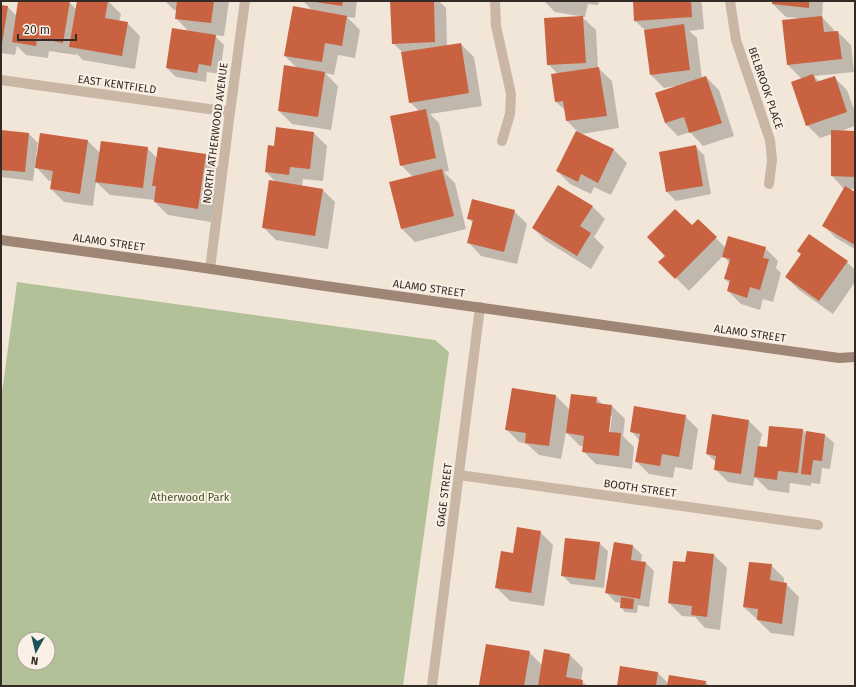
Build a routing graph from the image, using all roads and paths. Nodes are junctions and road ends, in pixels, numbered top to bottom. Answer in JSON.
{"nodes":[{"id":1,"x":245,"y":1,"type":"edge"},
{"id":2,"x":495,"y":1,"type":"edge"},
{"id":3,"x":730,"y":1,"type":"edge"},
{"id":4,"x":1,"y":80,"type":"edge"},
{"id":5,"x":230,"y":112,"type":"junction"},
{"id":6,"x":502,"y":141,"type":"dead end"},
{"id":7,"x":769,"y":184,"type":"dead end"},
{"id":8,"x":1,"y":240,"type":"edge"},
{"id":9,"x":210,"y":269,"type":"junction"},
{"id":10,"x":480,"y":308,"type":"junction"},
{"id":11,"x":855,"y":357,"type":"edge"},
{"id":12,"x":459,"y":476,"type":"junction"},
{"id":13,"x":818,"y":525,"type":"dead end"},
{"id":14,"x":432,"y":686,"type":"edge"}],
"edges":[{"from":1,"to":5,"type":"street","name":"NORTH ATHERWOOD AVENUE"},
{"from":2,"to":6,"type":"street"},
{"from":3,"to":7,"type":"street","name":"BELBROOK PLACE"},
{"from":4,"to":5,"type":"street","name":"EAST KENTFIELD"},
{"from":5,"to":9,"type":"street","name":"NORTH ATHERWOOD AVENUE"},
{"from":8,"to":9,"type":"main road","name":"ALAMO STREET"},
{"from":9,"to":10,"type":"main road","name":"ALAMO STREET"},
{"from":10,"to":11,"type":"main road","name":"ALAMO STREET"},
{"from":10,"to":12,"type":"street","name":"GAGE STREET"},
{"from":12,"to":13,"type":"street","name":"BOOTH STREET"},
{"from":12,"to":14,"type":"street","name":"GAGE STREET"}]}
